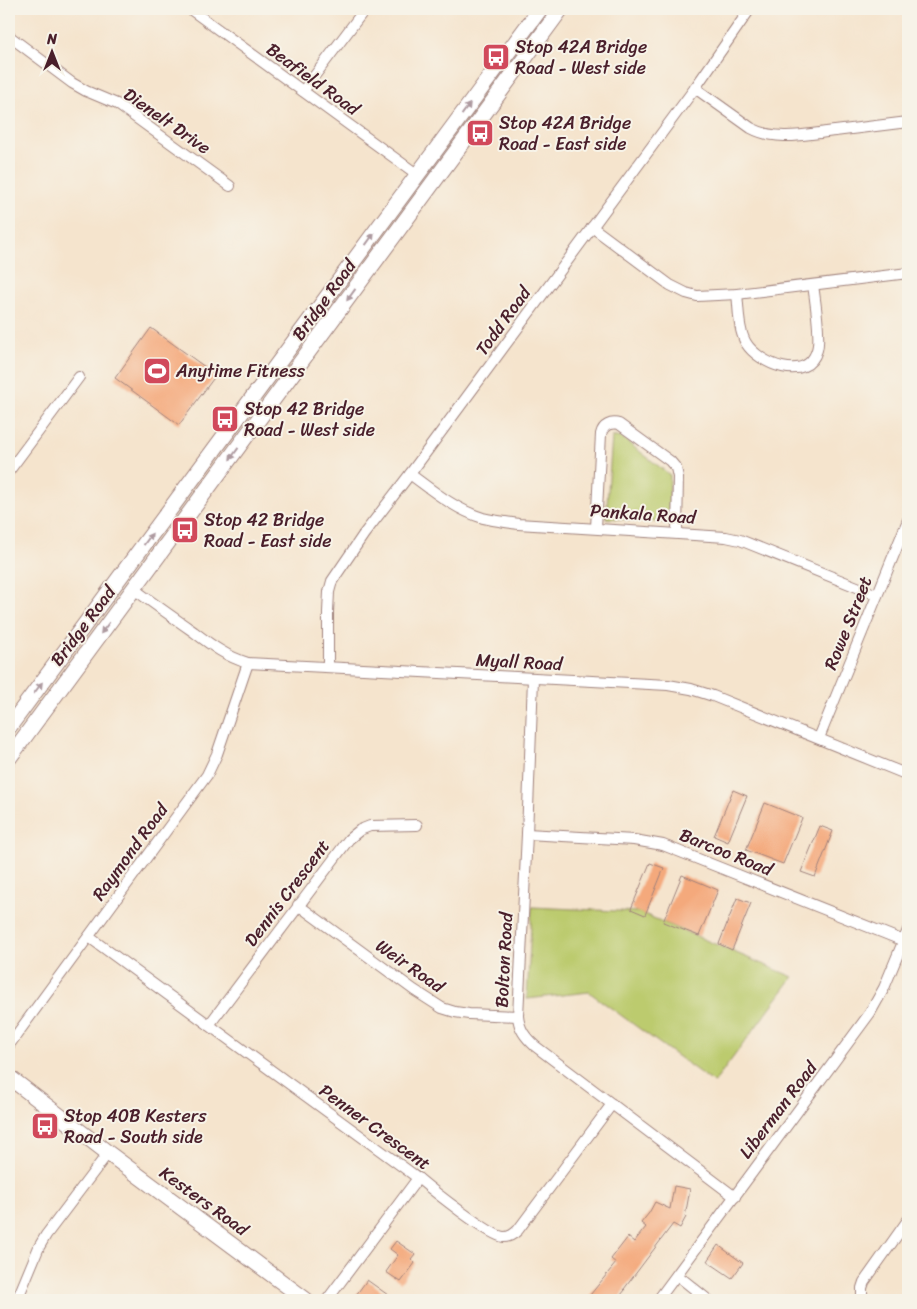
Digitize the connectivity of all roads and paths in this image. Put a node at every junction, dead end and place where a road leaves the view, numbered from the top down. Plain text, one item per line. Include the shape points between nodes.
1 (190, 9) edge
2 (364, 9) edge
3 (540, 9) edge
4 (561, 9) edge
5 (750, 9) edge
6 (9, 36) edge
7 (695, 88) junction
8 (303, 91) junction
9 (908, 122) edge
10 (418, 175) junction
11 (432, 185) junction
12 (230, 186) dead end
13 (592, 227) junction
14 (908, 274) edge
15 (813, 285) junction
16 (737, 294) junction
17 (79, 378) dead end
18 (9, 471) edge
19 (410, 474) junction
20 (908, 520) edge
21 (596, 528) junction
22 (678, 533) junction
23 (119, 578) junction
24 (134, 588) junction
25 (877, 595) junction
26 (248, 663) junction
27 (328, 667) junction
28 (533, 679) junction
29 (9, 727) edge
30 (819, 738) junction
31 (9, 758) edge
32 (908, 775) edge
33 (417, 825) dead end
34 (527, 834) junction
35 (298, 905) junction
36 (908, 930) edge
37 (89, 937) junction
38 (904, 941) junction
39 (518, 1016) junction
40 (209, 1025) junction
41 (9, 1045) edge
42 (9, 1077) edge
43 (612, 1104) junction
44 (108, 1153) junction
45 (418, 1178) junction
46 (735, 1197) junction
47 (908, 1220) edge
48 (677, 1275) junction
49 (17, 1300) edge
50 (306, 1300) edge
51 (327, 1300) edge
52 (658, 1300) edge
53 (708, 1300) edge
54 (862, 1300) edge

1 - 8 street, Beafield Road
2 - 8 street
10 -> 3 main road, Bridge Road
4 - 11 main road, Bridge Road
5 - 7 street, Todd Road
6 - 12 street, Dienelt Drive via 72,83 130,112
7 - 9 street via 751,128 774,136
7 - 13 street, Todd Road
8 - 10 street, Beafield Road
10 - 11 main road
23 -> 10 main road, Bridge Road
11 -> 24 main road, Bridge Road
13 - 16 street via 656,275 686,293 697,296
13 - 19 street, Todd Road
14 - 15 street
15 - 16 street
15 - 16 street via 817,350 808,363 795,369 773,364 747,344 742,334
17 - 18 street
19 - 21 street, Pankala Road via 452,504 481,518 518,524
19 - 27 street, Todd Road via 332,581 328,607
20 - 25 street, Rowe Street
21 - 22 street, Pankala Road
21 - 22 street via 601,434 604,427 615,423 676,468
22 - 25 street, Pankala Road via 740,540
23 - 24 main road
29 -> 23 main road, Bridge Road
24 - 26 street, Myall Road via 220,650
24 -> 31 main road, Bridge Road
25 - 30 street, Rowe Street
26 - 27 street, Myall Road
26 - 37 street, Raymond Road via 222,740 203,781
27 - 28 street, Myall Road
28 - 30 street, Myall Road via 685,687
28 - 34 street, Bolton Road
30 - 32 street, Myall Road
33 - 35 street, Dennis Crescent via 374,825 360,830 343,846
34 - 38 street, Barcoo Road via 634,840 663,845
34 - 39 street, Bolton Road
35 - 39 street, Weir Road via 442,1008 469,1014
35 - 40 street, Dennis Crescent
36 - 38 street, Liberman Road
37 - 40 street, Penner Crescent
37 - 41 street, Raymond Road
38 - 46 street, Liberman Road via 870,1013
39 - 43 street, Bolton Road via 521,1029 530,1041
40 - 45 street, Penner Crescent
42 - 44 main road, Kesters Road
43 - 45 street, Penner Crescent via 518,1230 509,1236 501,1237 494,1233
43 - 46 street, Bolton Road
44 - 49 street via 46,1235
44 - 50 main road, Kesters Road
45 - 51 street
46 - 48 street, Liberman Road
47 - 54 street via 864,1282
48 - 52 street, Liberman Road
48 - 53 street

